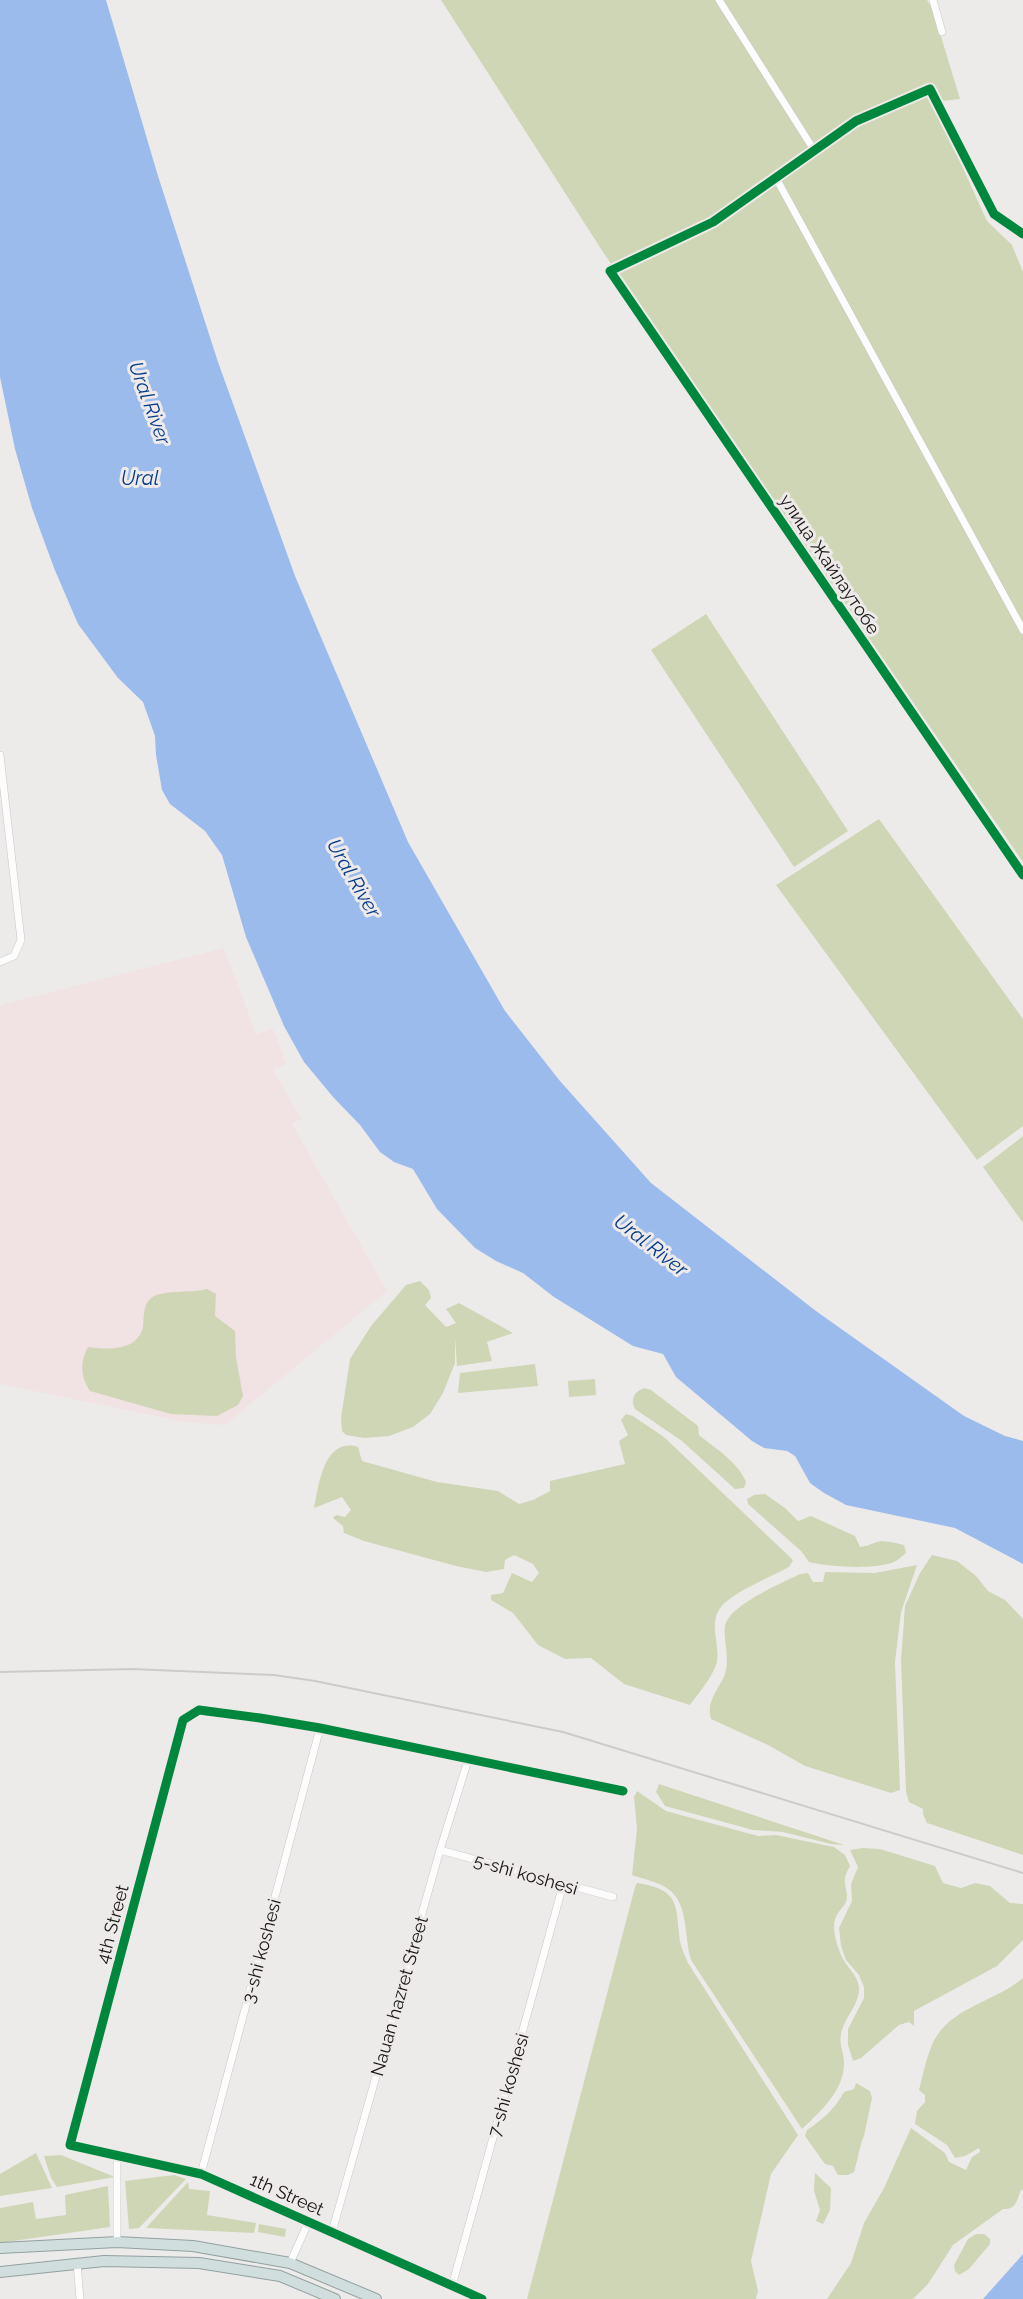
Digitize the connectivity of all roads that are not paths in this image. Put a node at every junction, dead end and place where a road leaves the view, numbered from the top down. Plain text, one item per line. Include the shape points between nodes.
1 (719, 0) edge
2 (933, 0) edge
3 (942, 32) dead end
4 (814, 150) junction
5 (776, 178) junction
6 (1023, 234) edge
7 (1023, 630) edge
8 (0, 755) edge
9 (1023, 875) edge
10 (0, 962) edge
11 (320, 1728) junction
12 (468, 1760) junction
13 (623, 1791) dead end
14 (440, 1850) junction
15 (563, 1885) junction
16 (613, 1897) dead end
17 (70, 2145) joint
18 (117, 2156) junction
19 (201, 2174) junction
20 (309, 2222) junction
21 (332, 2232) junction
22 (117, 2242) junction
23 (0, 2248) edge
24 (77, 2263) junction
25 (290, 2263) junction
26 (0, 2272) edge
27 (452, 2286) junction
28 (80, 2299) edge
29 (335, 2299) edge
30 (376, 2299) edge
31 (482, 2299) edge

1 - 4 street
2 - 3 street
4 - 5 street
4 - 6 street via 856,121 930,90 994,214
5 - 7 street
5 - 9 street, улица Жайлаутобе via 713,222 610,271
8 - 10 street via 21,940 14,956
11 - 12 street
11 - 17 street, 4th Street via 199,1710 183,1720
11 - 19 street, 3-shi koshesi
12 - 13 street
12 - 14 street, Nauan hazret Street
14 - 15 street, 5-shi koshesi
14 - 21 street, Nauan hazret Street
15 - 16 street, 5-shi koshesi
15 - 27 street, 7-shi koshesi
17 - 18 street, 1th Street
18 - 19 street, 1th Street
18 - 22 street
19 - 20 street, 1th Street
20 - 21 street, 1th Street
20 - 25 street
21 - 27 street, 1th Street
22 - 23 highway
22 - 25 highway via 193,2246
24 - 26 highway
24 - 28 street
24 - 29 highway via 199,2263 280,2276
25 - 30 highway
27 - 31 street, 1th Street

